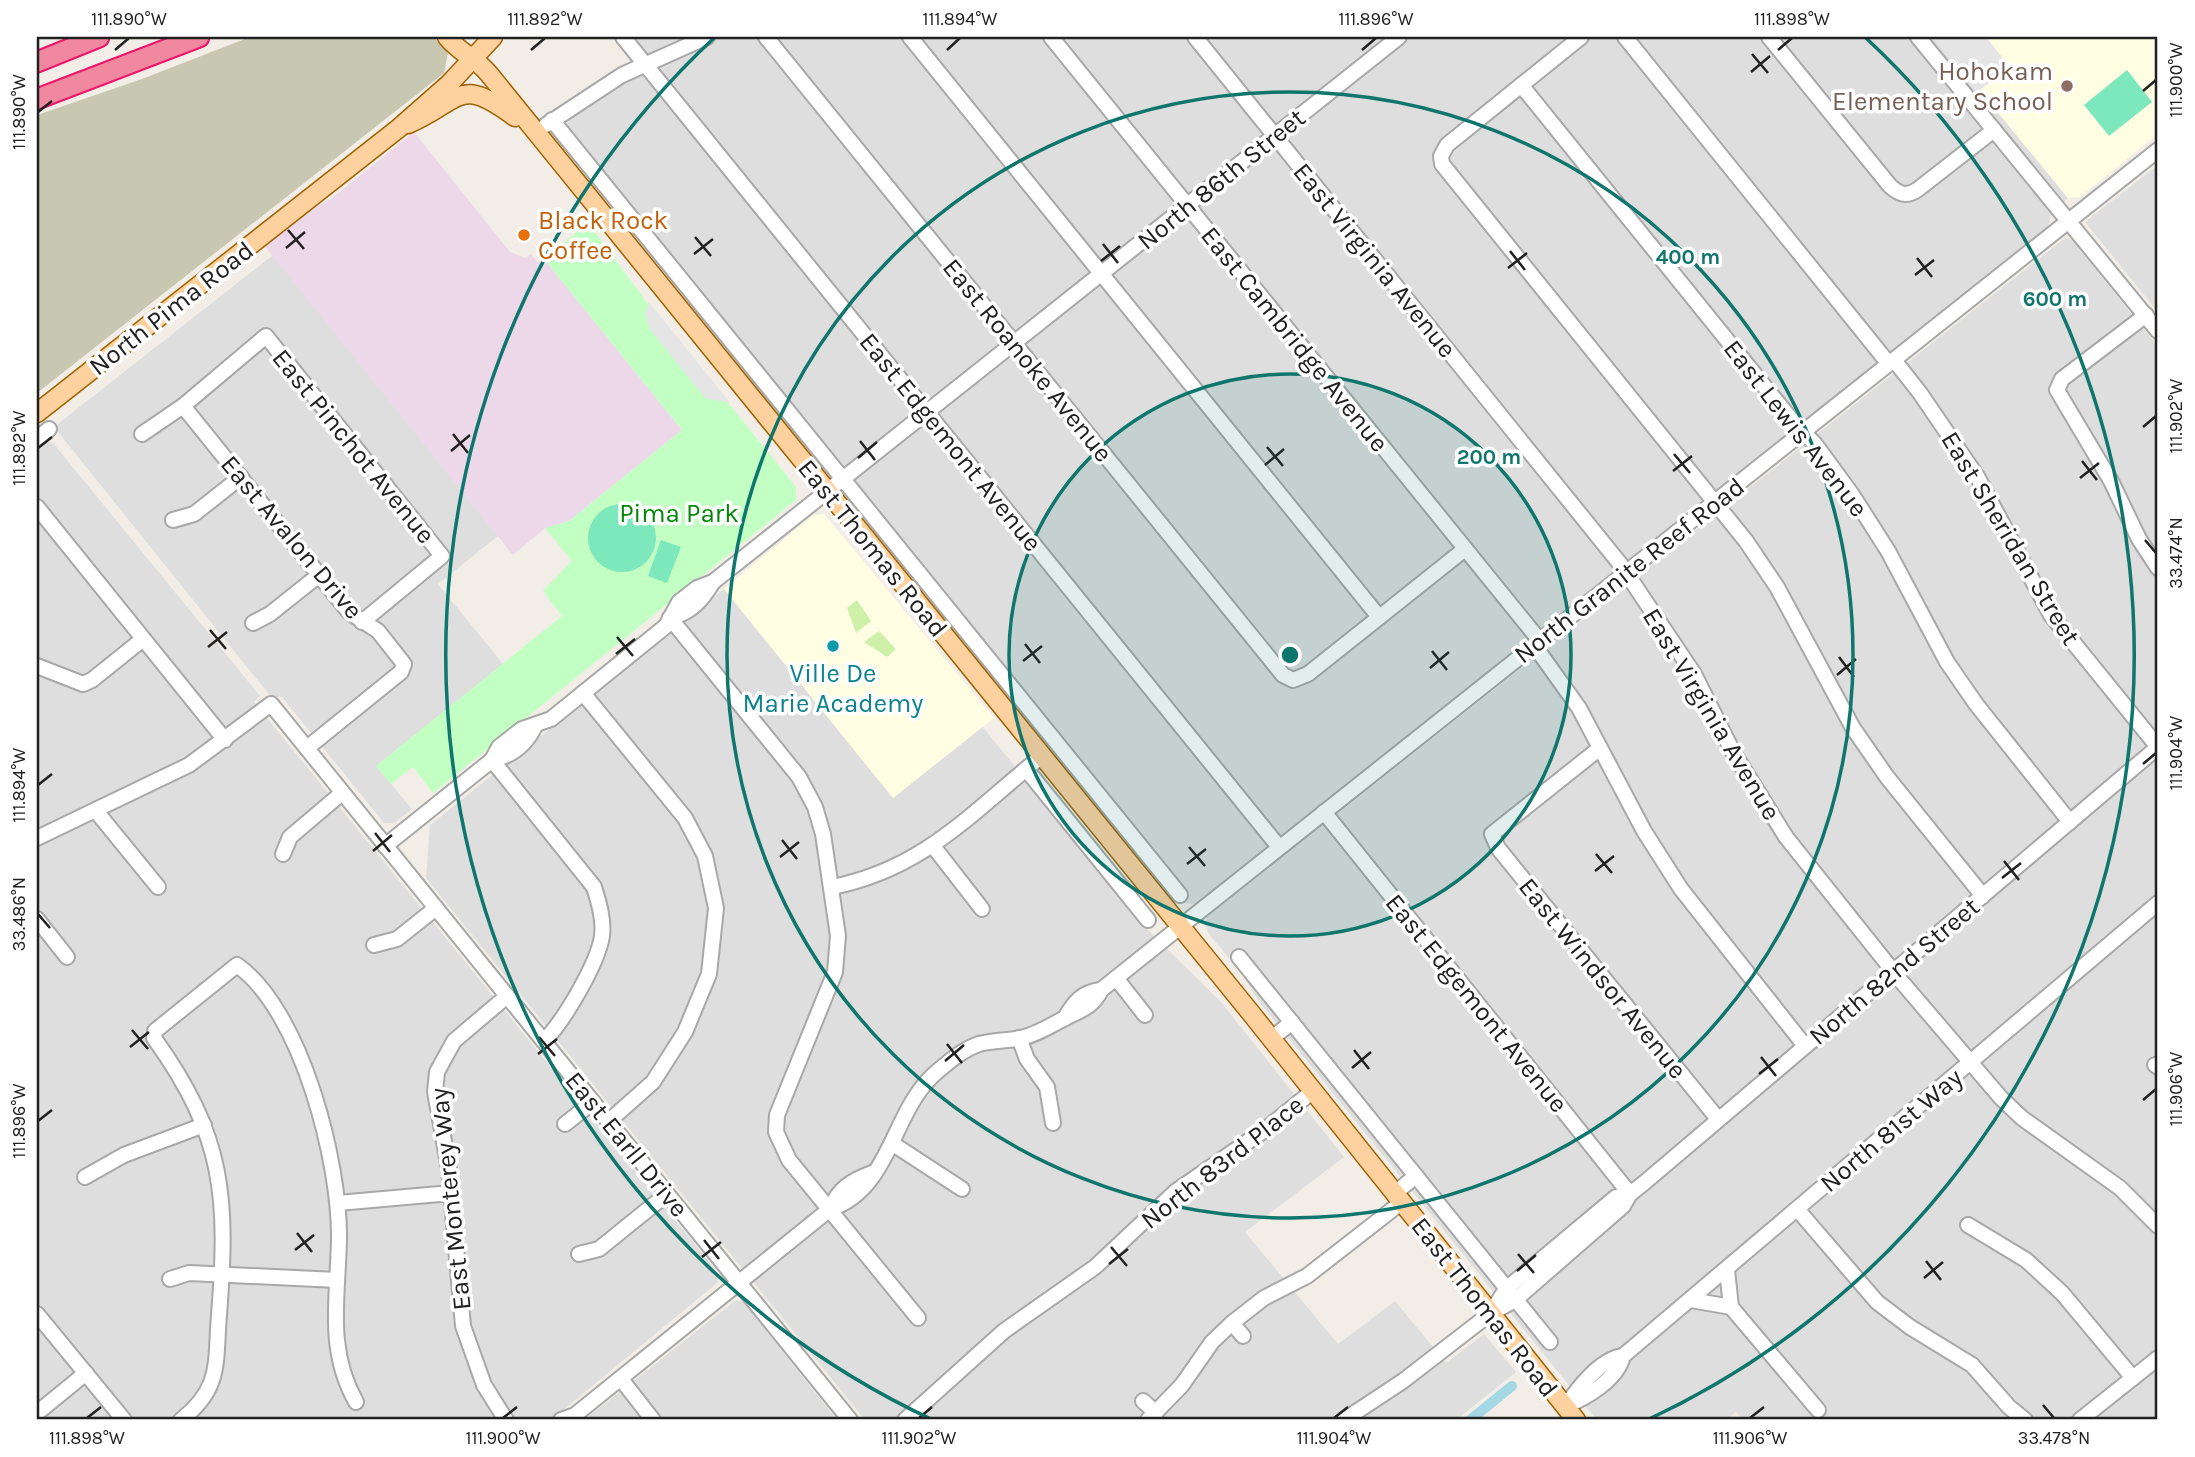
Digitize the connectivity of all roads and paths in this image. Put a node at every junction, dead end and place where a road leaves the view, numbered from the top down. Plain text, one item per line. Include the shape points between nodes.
1 (99, 37) edge
2 (199, 37) edge
3 (447, 37) edge
4 (470, 37) edge
5 (493, 37) edge
6 (623, 37) edge
7 (707, 37) edge
8 (766, 37) edge
9 (909, 37) edge
10 (1051, 37) edge
11 (1195, 37) edge
12 (1399, 37) edge
13 (1581, 37) edge
14 (1625, 37) edge
15 (1769, 37) edge
16 (1918, 37) edge
17 (475, 58) junction
18 (37, 62) edge
19 (645, 63) junction
20 (1521, 85) junction
21 (37, 99) edge
22 (552, 120) junction
23 (399, 128) junction
24 (1994, 130) junction
25 (536, 133) junction
26 (1275, 136) junction
27 (2158, 150) edge
28 (1188, 206) junction
29 (2069, 221) junction
30 (1102, 274) junction
31 (2146, 315) junction
32 (2158, 331) edge
33 (1014, 344) junction
34 (1891, 362) junction
35 (183, 406) junction
36 (37, 413) edge
37 (928, 413) junction
38 (49, 429) dead end
39 (1803, 432) junction
40 (142, 434) dead end
41 (37, 439) edge
42 (241, 477) junction
43 (842, 480) junction
44 (826, 492) junction
45 (1715, 502) junction
46 (37, 507) edge
47 (173, 520) dead end
48 (1465, 549) junction
49 (2158, 568) edge
50 (1626, 572) junction
51 (319, 575) junction
52 (1379, 617) junction
53 (670, 618) junction
54 (362, 622) junction
55 (253, 623) dead end
56 (144, 639) junction
57 (1537, 643) junction
58 (37, 666) edge
59 (583, 693) junction
60 (225, 740) junction
61 (2158, 747) edge
62 (307, 748) junction
63 (1600, 748) junction
64 (1042, 756) junction
65 (492, 760) junction
66 (1026, 769) junction
67 (342, 793) junction
68 (96, 811) junction
69 (1324, 812) junction
70 (2070, 822) junction
71 (37, 838) edge
72 (385, 846) junction
73 (933, 846) junction
74 (1279, 847) junction
75 (283, 854) dead end
76 (158, 887) dead end
77 (832, 887) junction
78 (1180, 895) dead end
79 (1983, 896) junction
80 (2157, 906) edge
81 (436, 908) junction
82 (982, 909) dead end
83 (37, 919) edge
84 (1148, 920) dead end
85 (1180, 926) junction
86 (374, 945) dead end
87 (67, 957) dead end
88 (1239, 957) dead end
89 (1894, 972) junction
90 (1116, 978) junction
91 (507, 996) junction
92 (1145, 1014) dead end
93 (1292, 1022) junction
94 (1019, 1038) junction
95 (1271, 1039) junction
96 (544, 1041) junction
97 (1805, 1046) junction
98 (1970, 1063) junction
99 (1313, 1091) junction
100 (593, 1101) junction
101 (1718, 1119) junction
102 (609, 1121) junction
103 (1053, 1123) dead end
104 (565, 1124) dead end
105 (204, 1125) junction
106 (893, 1144) junction
107 (1416, 1176) junction
108 (85, 1177) dead end
109 (962, 1189) dead end
110 (451, 1193) junction
111 (667, 1194) junction
112 (1630, 1194) junction
113 (1399, 1198) junction
114 (338, 1203) junction
115 (830, 1209) junction
116 (1797, 1209) junction
117 (1968, 1225) dead end
118 (2158, 1226) edge
119 (579, 1254) dead end
120 (1727, 1270) junction
121 (222, 1274) junction
122 (170, 1279) dead end
123 (337, 1280) junction
124 (739, 1283) junction
125 (1511, 1294) junction
126 (1691, 1300) junction
127 (1731, 1307) junction
128 (1491, 1313) junction
129 (37, 1314) edge
130 (918, 1318) dead end
131 (1232, 1323) junction
132 (1243, 1336) dead end
133 (1550, 1342) dead end
134 (2158, 1357) edge
135 (86, 1373) junction
136 (2133, 1378) junction
137 (621, 1379) junction
138 (1143, 1401) dead end
139 (356, 1402) dead end
140 (1818, 1410) dead end
141 (37, 1413) edge
142 (1570, 1414) edge
143 (1152, 1417) edge
144 (570, 1419) edge
145 (124, 1420) edge
146 (181, 1420) edge
147 (506, 1420) edge
148 (653, 1420) edge
149 (850, 1420) edge
150 (905, 1420) edge
151 (1344, 1420) edge
152 (2025, 1420) edge
153 (2080, 1420) edge

1 - 18 highway
2 - 21 highway
3 - 17 main road, East Thomas Road via 461,54
4 - 17 main road, East Thomas Road via 475,42
5 - 17 main road, North Pima Road
6 - 19 street, East Edgemont Avenue
7 - 19 street
8 - 33 street, East Roanoke Avenue
9 - 30 street
10 - 28 street, East Cambridge Avenue
11 - 26 street, East Virginia Avenue
12 - 26 street, North 86th Street
13 - 20 street
14 - 34 street, East Sheridan Street
15 - 24 street via 1890,186 1903,195 1917,190
16 - 24 street
17 - 23 main road, North Pima Road
17 - 25 main road, East Thomas Road
19 - 22 street
19 - 37 street, East Edgemont Avenue
20 - 39 street, East Lewis Avenue
20 - 45 street via 1447,145 1441,156 1445,168
22 - 25 street
22 - 43 street, East Thomas Road
23 - 25 main road via 431,114 459,94 471,93 496,103
23 - 36 main road, North Pima Road
24 - 29 street
25 - 44 main road, East Thomas Road
26 - 28 street, North 86th Street
26 - 50 street, East Virginia Avenue
27 - 29 street, North Granite Reef Road
28 - 30 street, North 86th Street
28 - 48 street, East Cambridge Avenue
29 - 31 street
29 - 34 street, North Granite Reef Road
30 - 33 street, North 86th Street
30 - 52 street
31 - 32 street
31 - 49 street via 2062,379 2057,390
33 - 37 street, North 86th Street
33 - 52 street, East Roanoke Avenue via 1280,672 1293,680 1308,674
34 - 39 street, North Granite Reef Road
34 - 61 street, East Sheridan Street via 1920,393 1978,478 2051,615
35 - 40 street
35 - 42 street, East Avalon Drive
35 - 54 street, East Pinchot Avenue via 266,336 442,556
37 - 43 street, North 86th Street
37 - 74 street, East Edgemont Avenue
38 - 41 street
39 - 45 street, North Granite Reef Road
39 - 70 street, East Lewis Avenue via 1888,551 1947,662
42 - 47 street via 194,514
42 - 51 street, East Avalon Drive
43 - 44 street, North 86th Street
43 - 78 street, East Thomas Road
44 - 53 street, North 86th Street via 713,582 679,602
44 - 64 main road, East Thomas Road
45 - 50 street, North Granite Reef Road
45 - 79 street via 1777,587 1853,729
46 - 56 street
48 - 52 street
48 - 57 street, East Cambridge Avenue
50 - 57 street, North Granite Reef Road
50 - 89 street, East Virginia Avenue via 1694,674 1772,816
51 - 54 street, East Avalon Drive
51 - 55 street
53 - 59 street, North 86th Street
53 - 77 street via 799,777 815,807
54 - 62 street, East Avalon Drive via 379,631 404,664 401,672
56 - 58 street via 83,684
56 - 60 street
57 - 63 street, East Cambridge Avenue
57 - 69 street, North Granite Reef Road
59 - 65 street, North 86th Street via 535,726 529,739 508,757
59 - 102 street via 685,818 705,856 716,908 709,974 685,1032 653,1082
60 - 62 street, East Earll Drive via 271,704
60 - 68 street via 189,765
61 - 70 street, North 82nd Street
62 - 67 street, East Earll Drive
63 - 97 street, East Cambridge Avenue via 1681,889
63 - 101 street, East Windsor Avenue via 1492,834 1498,848
64 - 66 street
64 - 85 main road, East Thomas Road
65 - 72 street, North 86th Street
65 - 96 street via 594,887 601,910 602,937 573,1004
66 - 73 street
66 - 84 street
67 - 72 street, East Earll Drive
67 - 75 street via 290,837
68 - 71 street
68 - 76 street
69 - 74 street, North Granite Reef Road
69 - 112 street, East Edgemont Avenue
70 - 79 street, North 82nd Street
72 - 81 street, East Earll Drive
73 - 77 street via 883,875
73 - 82 street
74 - 85 street, North Granite Reef Road
77 - 115 street via 838,936 835,972 780,1103 776,1132 789,1160
79 - 89 street, North 82nd Street
80 - 98 street, North 81st Way
81 - 86 street via 397,939
81 - 91 street, East Earll Drive
83 - 87 street
85 - 90 street, North Granite Reef Road
85 - 95 main road, East Thomas Road
88 - 93 street, East Thomas Road
89 - 97 street, North 82nd Street
89 - 98 street, East Virginia Avenue
90 - 92 street
90 - 94 street, North Granite Reef Road via 1081,1013
91 - 96 street, East Earll Drive
91 - 110 street, East Monterey Way via 454,1041 438,1072 435,1092
93 - 95 street
93 - 107 street, East Thomas Road
94 - 103 street via 1047,1087
94 - 106 street, North Granite Reef Road via 976,1045 936,1072 911,1100
95 - 99 main road, East Thomas Road
96 - 100 street, East Earll Drive
97 - 101 street, North 82nd Street
98 - 116 street, North 81st Way
98 - 118 street, East Virginia Avenue via 2022,1118 2094,1167
99 - 113 main road, East Thomas Road
99 - 150 street, North 83rd Place via 1175,1192 1095,1267 1004,1331
100 - 102 street, East Earll Drive
100 - 104 street
101 - 112 street, North 82nd Street
102 - 111 street, East Earll Drive
105 - 108 street via 124,1154
105 - 114 street via 190,1091 154,1038 155,1031 237,965 273,1005 299,1057 321,1118
105 - 121 street via 221,1194 225,1230
106 - 109 street
106 - 115 street, North Granite Reef Road via 859,1194
107 - 113 street, East Thomas Road
107 - 125 street, East Thomas Road
110 - 114 street
110 - 147 street, East Monterey Way via 463,1326 484,1385
111 - 119 street via 599,1248
111 - 124 street, East Earll Drive
112 - 125 street, North 82nd Street via 1623,1206
113 - 128 main road, East Thomas Road
113 - 131 street via 1307,1276 1264,1298
114 - 123 street
115 - 124 street, North Granite Reef Road
115 - 130 street
116 - 120 street, North 81st Way
116 - 152 street via 1877,1302 1972,1364
117 - 136 street via 2026,1260 2062,1293
120 - 126 street, North 81st Way
120 - 127 street
121 - 122 street via 189,1273
121 - 123 street
121 - 146 street via 215,1373 207,1397
123 - 139 street via 337,1351 343,1378
124 - 137 street, North Granite Reef Road
124 - 149 street, East Earll Drive
125 - 128 street, North 82nd Street
125 - 133 street, East Thomas Road
126 - 127 street
126 - 142 street, North 81st Way via 1623,1356 1620,1369
127 - 140 street
128 - 142 main road, East Thomas Road
128 - 151 street, North 82nd Street
129 - 135 street
131 - 132 street
131 - 143 street
134 - 136 street
135 - 141 street
135 - 145 street
136 - 153 street
137 - 144 street, North Granite Reef Road
137 - 148 street
138 - 143 street

